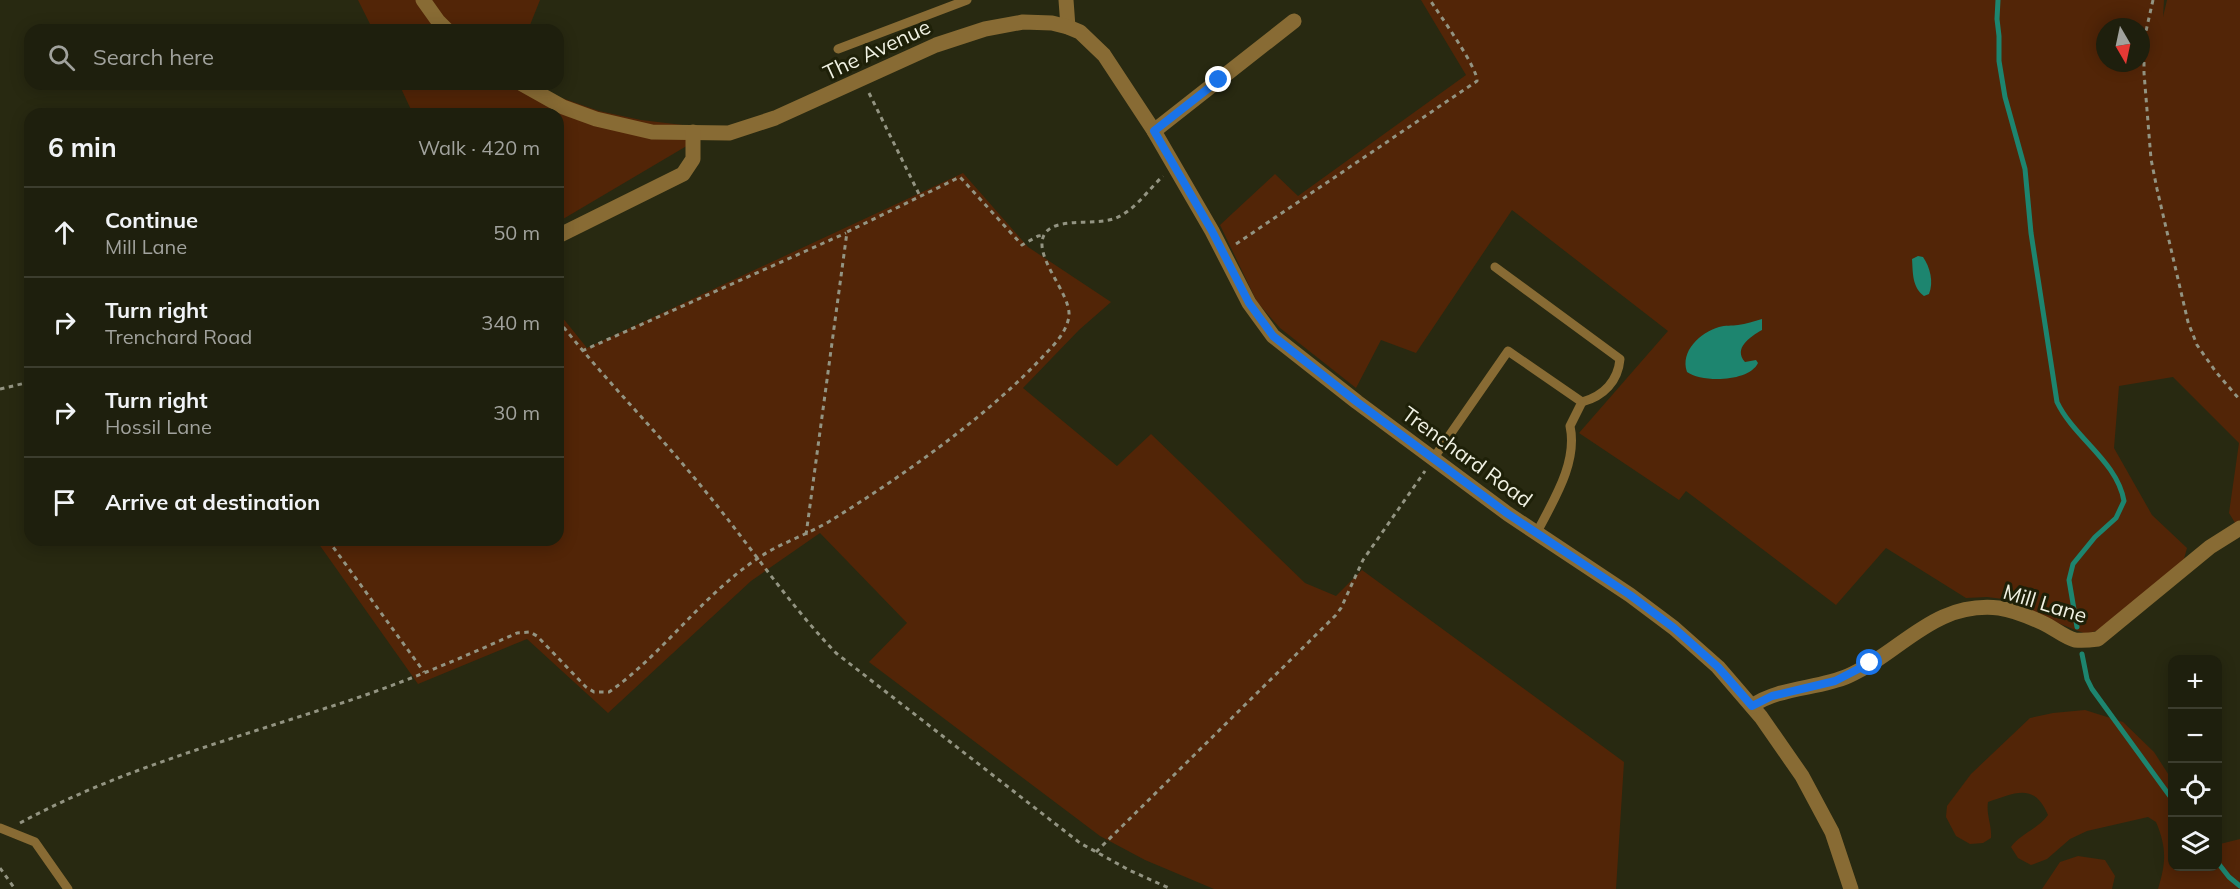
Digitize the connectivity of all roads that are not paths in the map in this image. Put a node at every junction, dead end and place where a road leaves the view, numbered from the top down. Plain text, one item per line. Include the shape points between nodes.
1 (423, 0) edge
2 (967, 0) edge
3 (1066, 0) edge
4 (1294, 21) dead end
5 (441, 24) edge
6 (1074, 29) junction
7 (838, 50) dead end
8 (533, 90) edge
9 (1154, 131) junction
10 (693, 132) junction
11 (564, 233) edge
12 (1496, 267) dead end
13 (1582, 402) junction
14 (1433, 459) junction
15 (2240, 528) edge
16 (1536, 534) junction
17 (1752, 706) junction
18 (0, 828) edge
19 (68, 889) edge
20 (1851, 889) edge

1 - 5 street
2 - 7 lane
3 - 6 street
4 - 9 street
6 - 9 street, Trenchard Road via 1104,55
6 - 10 street, The Avenue via 1023,22 985,28 936,45 775,118 729,133
8 - 10 street, The Avenue via 596,119 651,132
9 - 14 street, Trenchard Road via 1249,303 1273,336
10 - 11 street via 693,159 683,174
12 - 13 lane via 1620,359 1618,373 1604,392
13 - 14 lane via 1508,351
13 - 16 lane via 1570,426 1571,452 1560,488
14 - 16 street, Trenchard Road
15 - 17 street, Mill Lane via 2210,547 2098,639 2076,640 2042,622 2000,609 1963,609 1932,621 1848,676 1772,696
16 - 17 street, Trenchard Road via 1674,628 1718,667
17 - 20 street, Trenchard Road via 1788,755 1826,818
18 - 19 lane via 35,842

